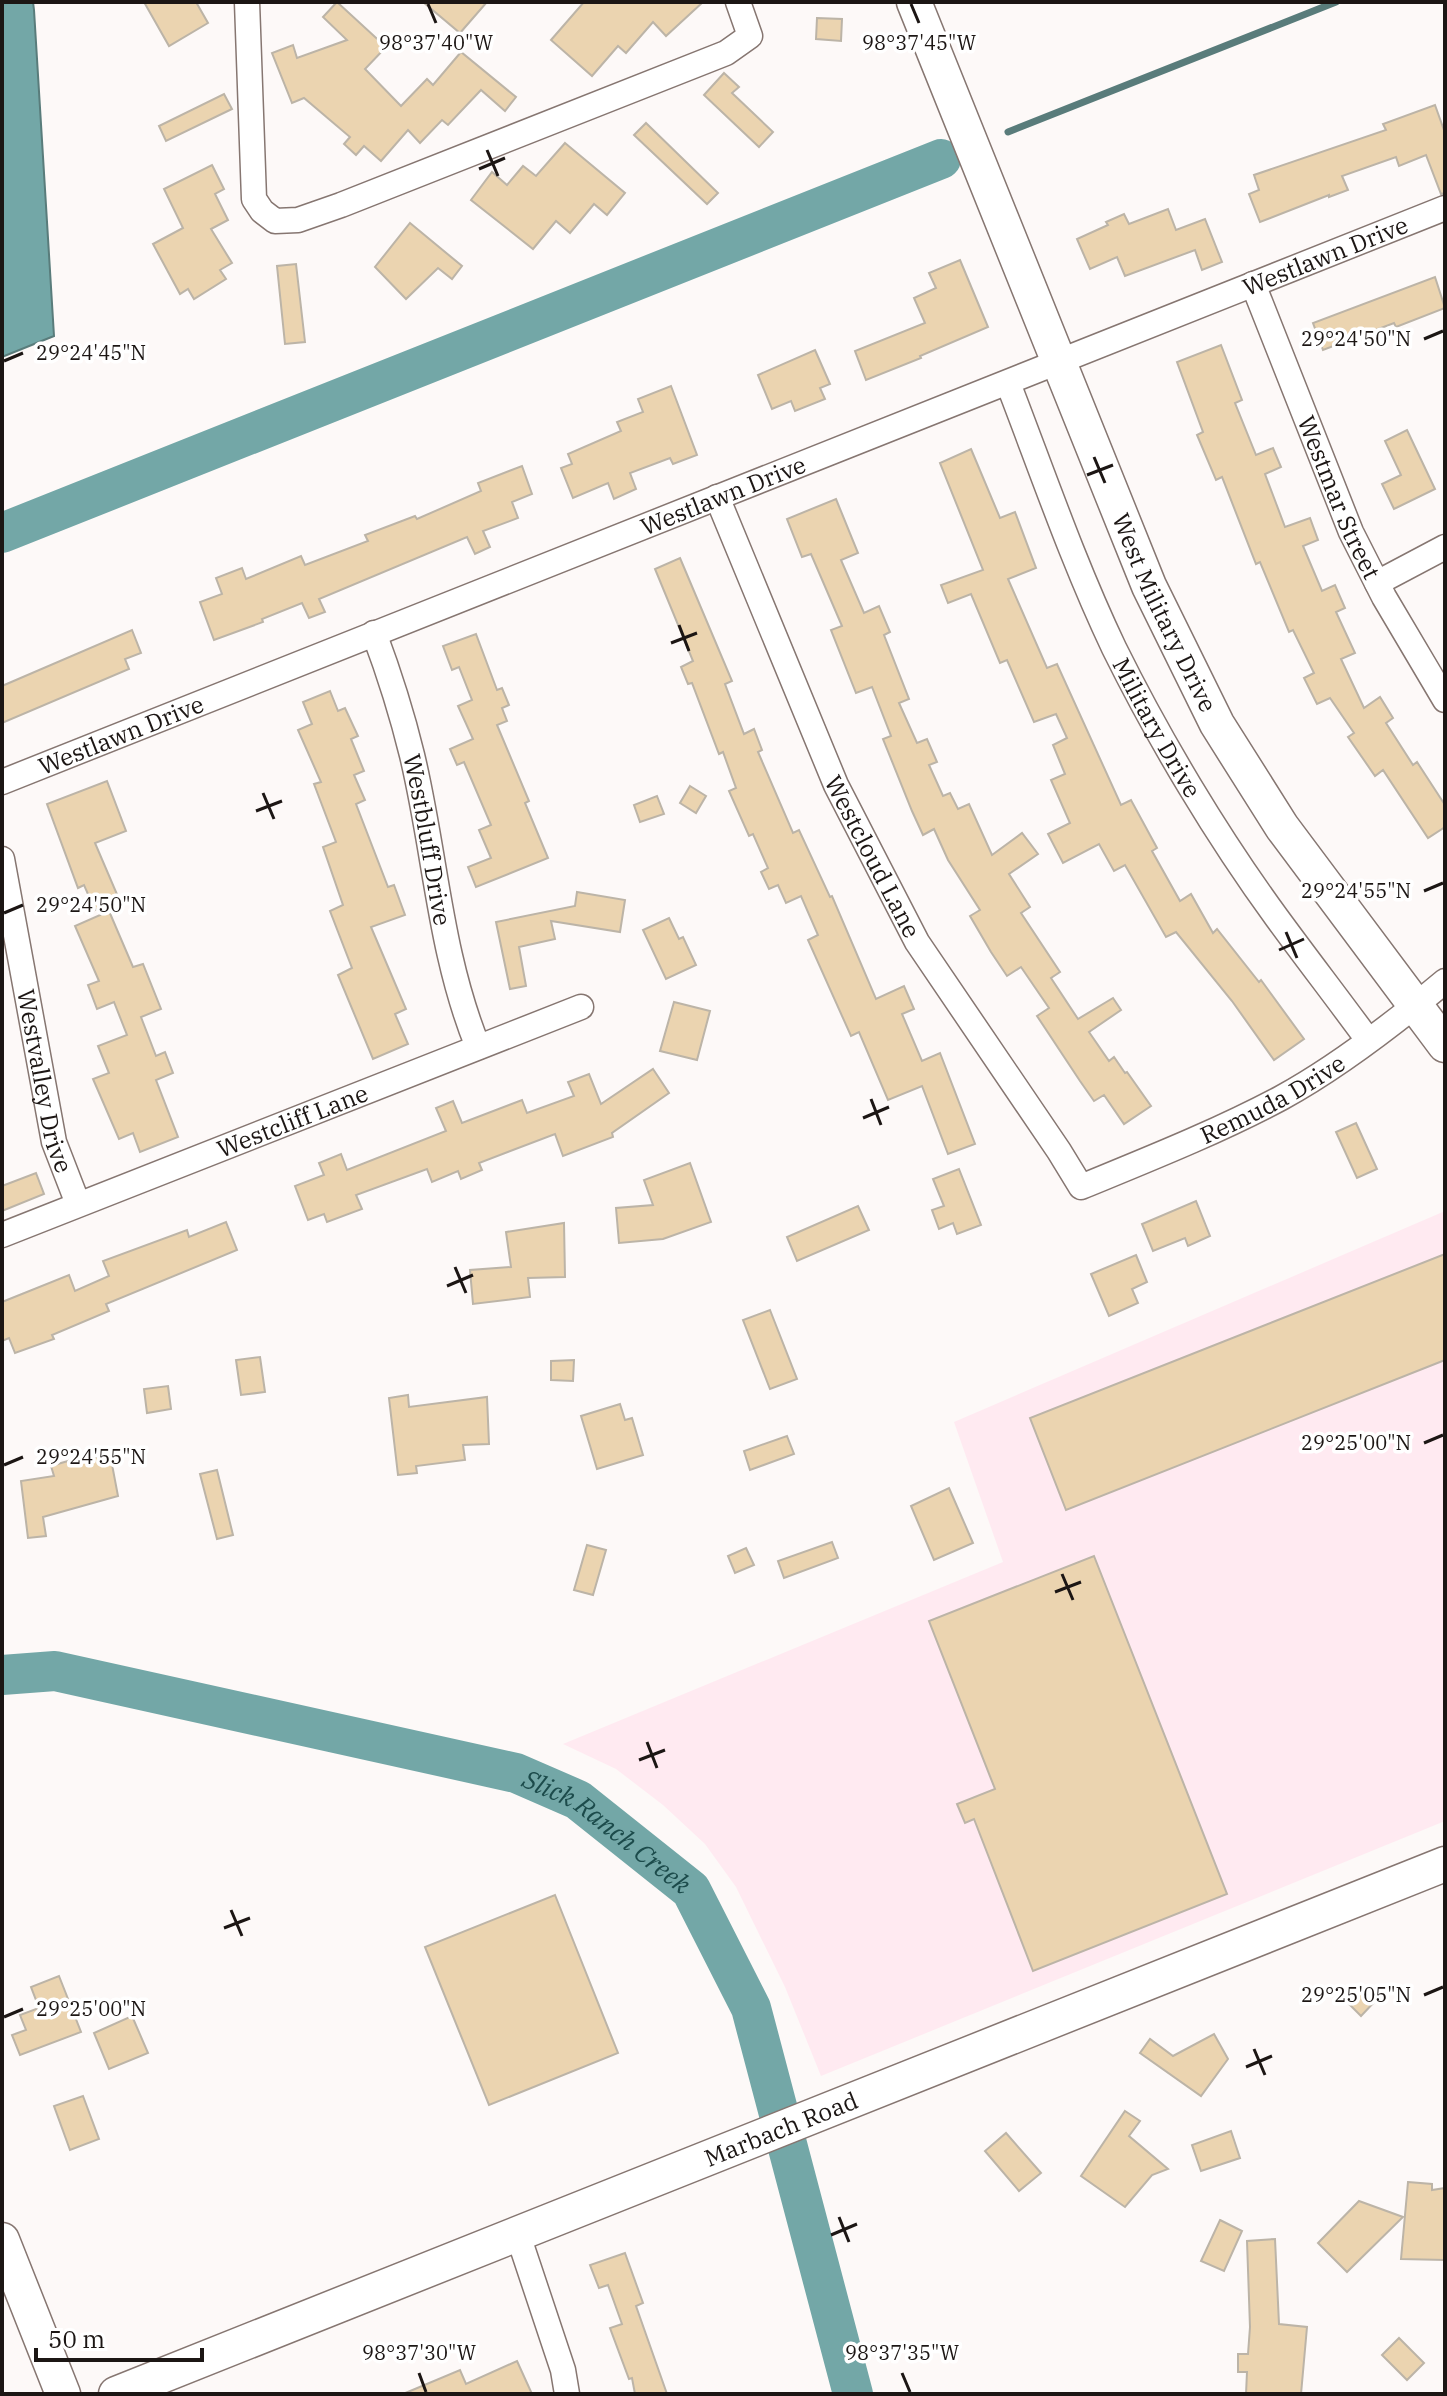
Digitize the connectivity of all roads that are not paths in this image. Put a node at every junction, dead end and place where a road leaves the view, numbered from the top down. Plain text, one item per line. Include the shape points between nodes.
1 (247, 2) edge
2 (738, 2) edge
3 (914, 2) edge
4 (1445, 208) edge
5 (1253, 284) junction
6 (1059, 363) junction
7 (1008, 383) junction
8 (717, 497) junction
9 (1445, 547) edge
10 (1377, 583) junction
11 (374, 633) junction
12 (1445, 700) edge
13 (2, 782) edge
14 (2, 859) edge
15 (1445, 981) edge
16 (1416, 1005) junction
17 (581, 1007) dead end
18 (1368, 1040) junction
19 (1445, 1045) edge
20 (478, 1047) junction
21 (1081, 1187) joint
22 (78, 1204) junction
23 (2, 1235) edge
24 (1445, 1864) edge
25 (517, 2232) junction
26 (2, 2240) edge
27 (63, 2394) edge
28 (116, 2394) edge
29 (567, 2394) edge

1 - 2 street via 254,199 275,221 298,220 341,205 726,53 750,36
3 - 6 street, West Military Drive
4 - 5 street, Westlawn Drive
5 - 6 street, Westlawn Drive
5 - 10 street, Westmar Street via 1351,532
6 - 7 street, Westlawn Drive
6 - 16 street, West Military Drive via 1149,586 1217,724 1282,827
7 - 8 street, Westlawn Drive
7 - 18 street, Military Drive via 1080,570 1162,736 1276,917
8 - 11 street, Westlawn Drive
8 - 21 street, Westcloud Lane via 836,785 917,942
9 - 10 street
10 - 12 street, Westmar Street
11 - 13 street, Westlawn Drive
11 - 20 street, Westbluff Drive via 413,758 446,947
14 - 22 street, Westvalley Drive via 54,1142
15 - 16 street, Remuda Drive
16 - 18 street, Remuda Drive
16 - 19 street, West Military Drive
17 - 20 street, Westcliff Lane
18 - 21 street, Remuda Drive via 1273,1102
20 - 22 street, Westcliff Lane
22 - 23 street, Westcliff Lane
24 - 25 street, Marbach Road
25 - 28 street, Marbach Road
25 - 29 street
26 - 27 street

